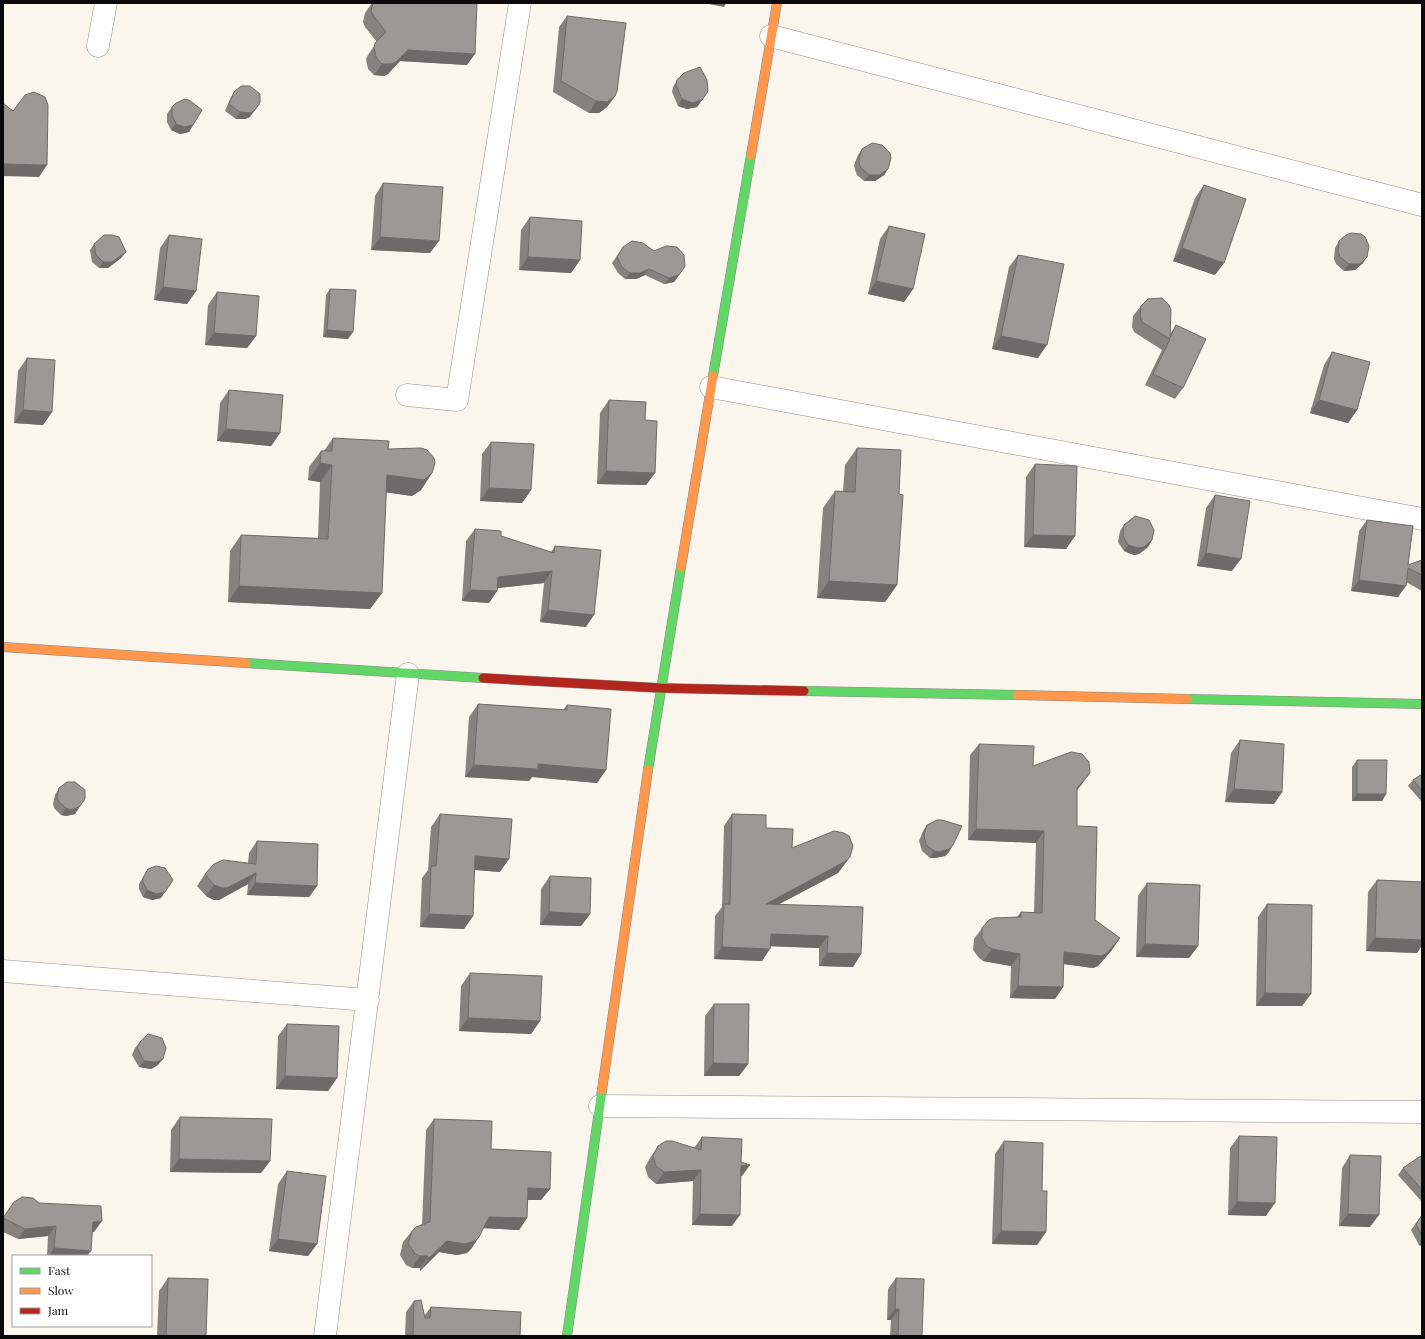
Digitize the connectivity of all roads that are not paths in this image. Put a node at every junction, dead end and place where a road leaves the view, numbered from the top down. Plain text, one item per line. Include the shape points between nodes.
1 (106, 3) edge
2 (520, 3) edge
3 (777, 3) edge
4 (771, 36) junction
5 (98, 46) dead end
6 (1422, 205) edge
7 (711, 387) junction
8 (407, 395) dead end
9 (1422, 519) edge
10 (3, 647) edge
11 (408, 674) junction
12 (660, 688) junction
13 (1422, 704) edge
14 (3, 971) edge
15 (368, 1000) junction
16 (600, 1106) junction
17 (1422, 1112) edge
18 (324, 1336) edge
19 (567, 1336) edge

1 - 5 street
2 - 8 street via 457,400
3 - 4 street
4 - 6 street
4 - 7 street
7 - 9 street
7 - 12 street
10 - 11 street
11 - 12 street
11 - 15 street
12 - 13 street
12 - 16 street
14 - 15 street
15 - 18 street
16 - 17 street
16 - 19 street

